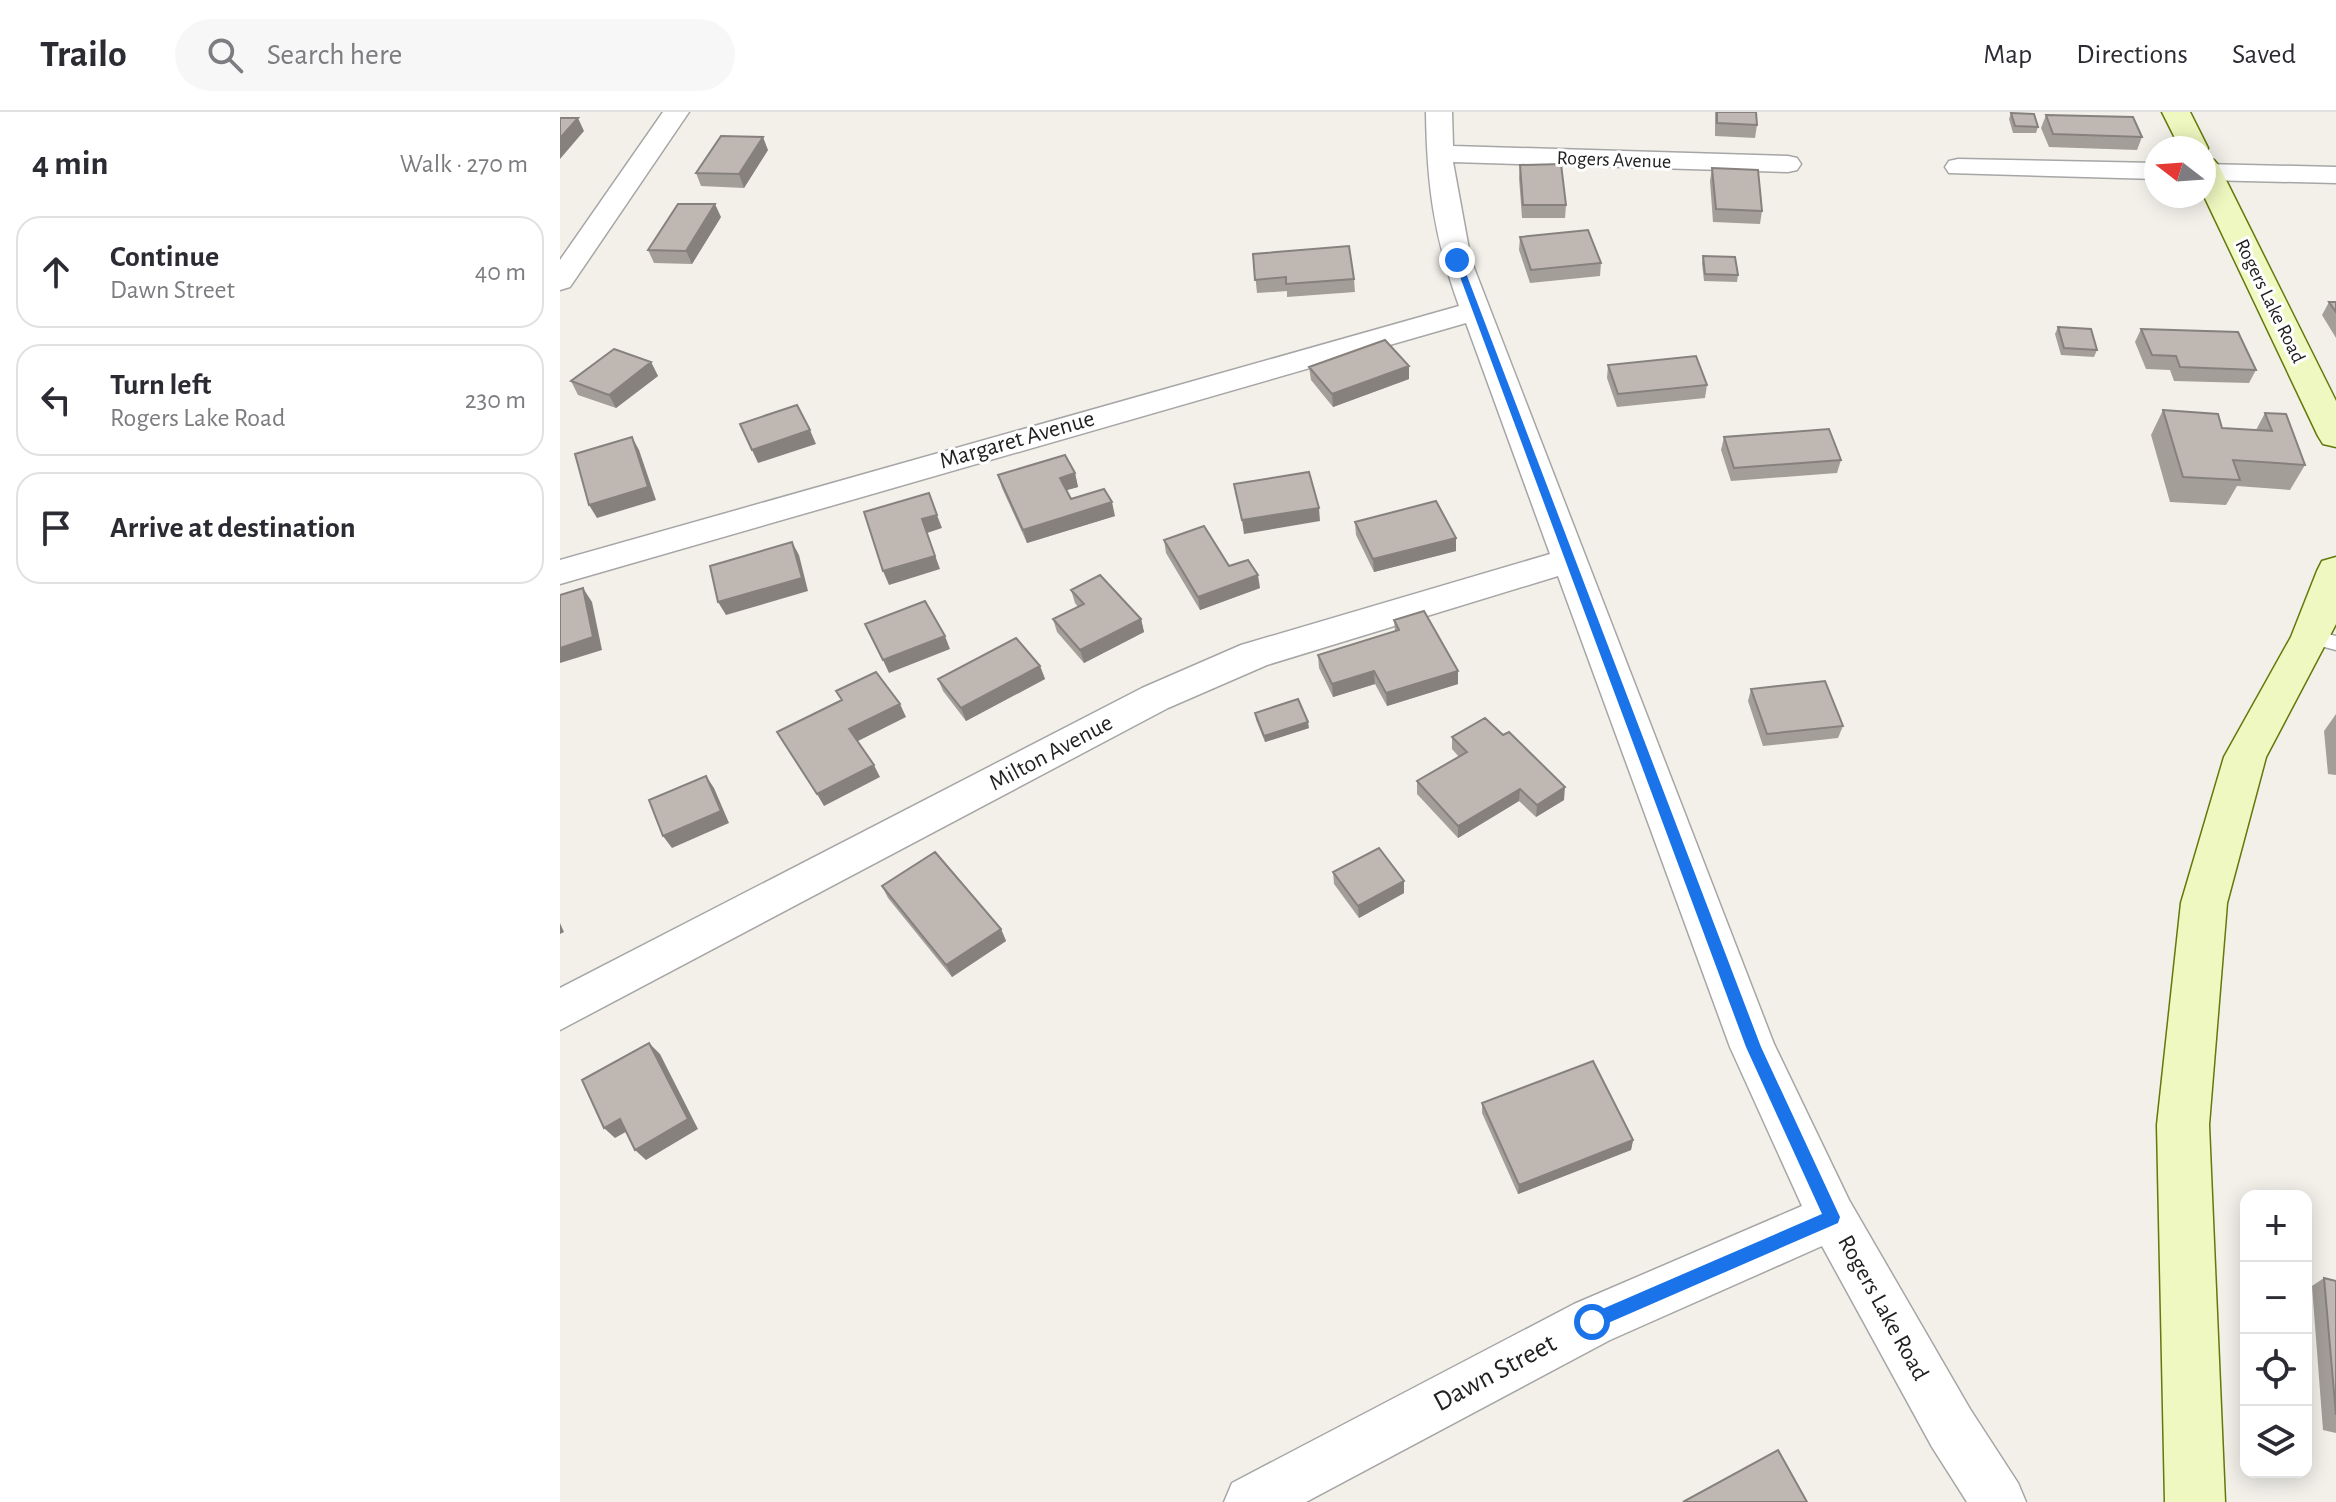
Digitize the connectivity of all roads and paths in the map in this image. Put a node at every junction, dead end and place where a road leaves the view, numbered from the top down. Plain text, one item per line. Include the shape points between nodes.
1 (676, 112) edge
2 (1439, 112) edge
3 (2176, 112) edge
4 (2188, 136) edge
5 (1439, 154) junction
6 (1788, 164) dead end
7 (2216, 166) edge
8 (1958, 167) dead end
9 (2144, 171) edge
10 (2336, 175) edge
11 (2216, 193) edge
12 (560, 281) edge
13 (1474, 311) junction
14 (2336, 436) edge
15 (1568, 561) junction
16 (2336, 571) edge
17 (560, 572) edge
18 (2324, 640) edge
19 (560, 1010) edge
20 (1832, 1217) junction
21 (1251, 1502) edge
22 (1999, 1502) edge
23 (2195, 1502) edge

1 - 12 street
2 - 5 street, Rogers Lake Road
3 - 4 main road, Rogers Lake Road
5 - 6 street, Rogers Avenue
5 - 13 street, Rogers Lake Road via 1457,260
7 - 10 street
8 - 9 street
11 - 14 main road, Rogers Lake Road
13 - 15 street, Rogers Lake Road
13 - 17 street, Margaret Avenue
15 - 19 street, Milton Avenue via 1254,655 1155,698
15 - 20 street, Rogers Lake Road via 1753,1047
16 - 18 main road
18 - 23 main road via 2245,757 2204,903 2183,1125
20 - 21 street, Dawn Street via 1592,1322
20 - 22 street, Rogers Lake Road via 1951,1428

